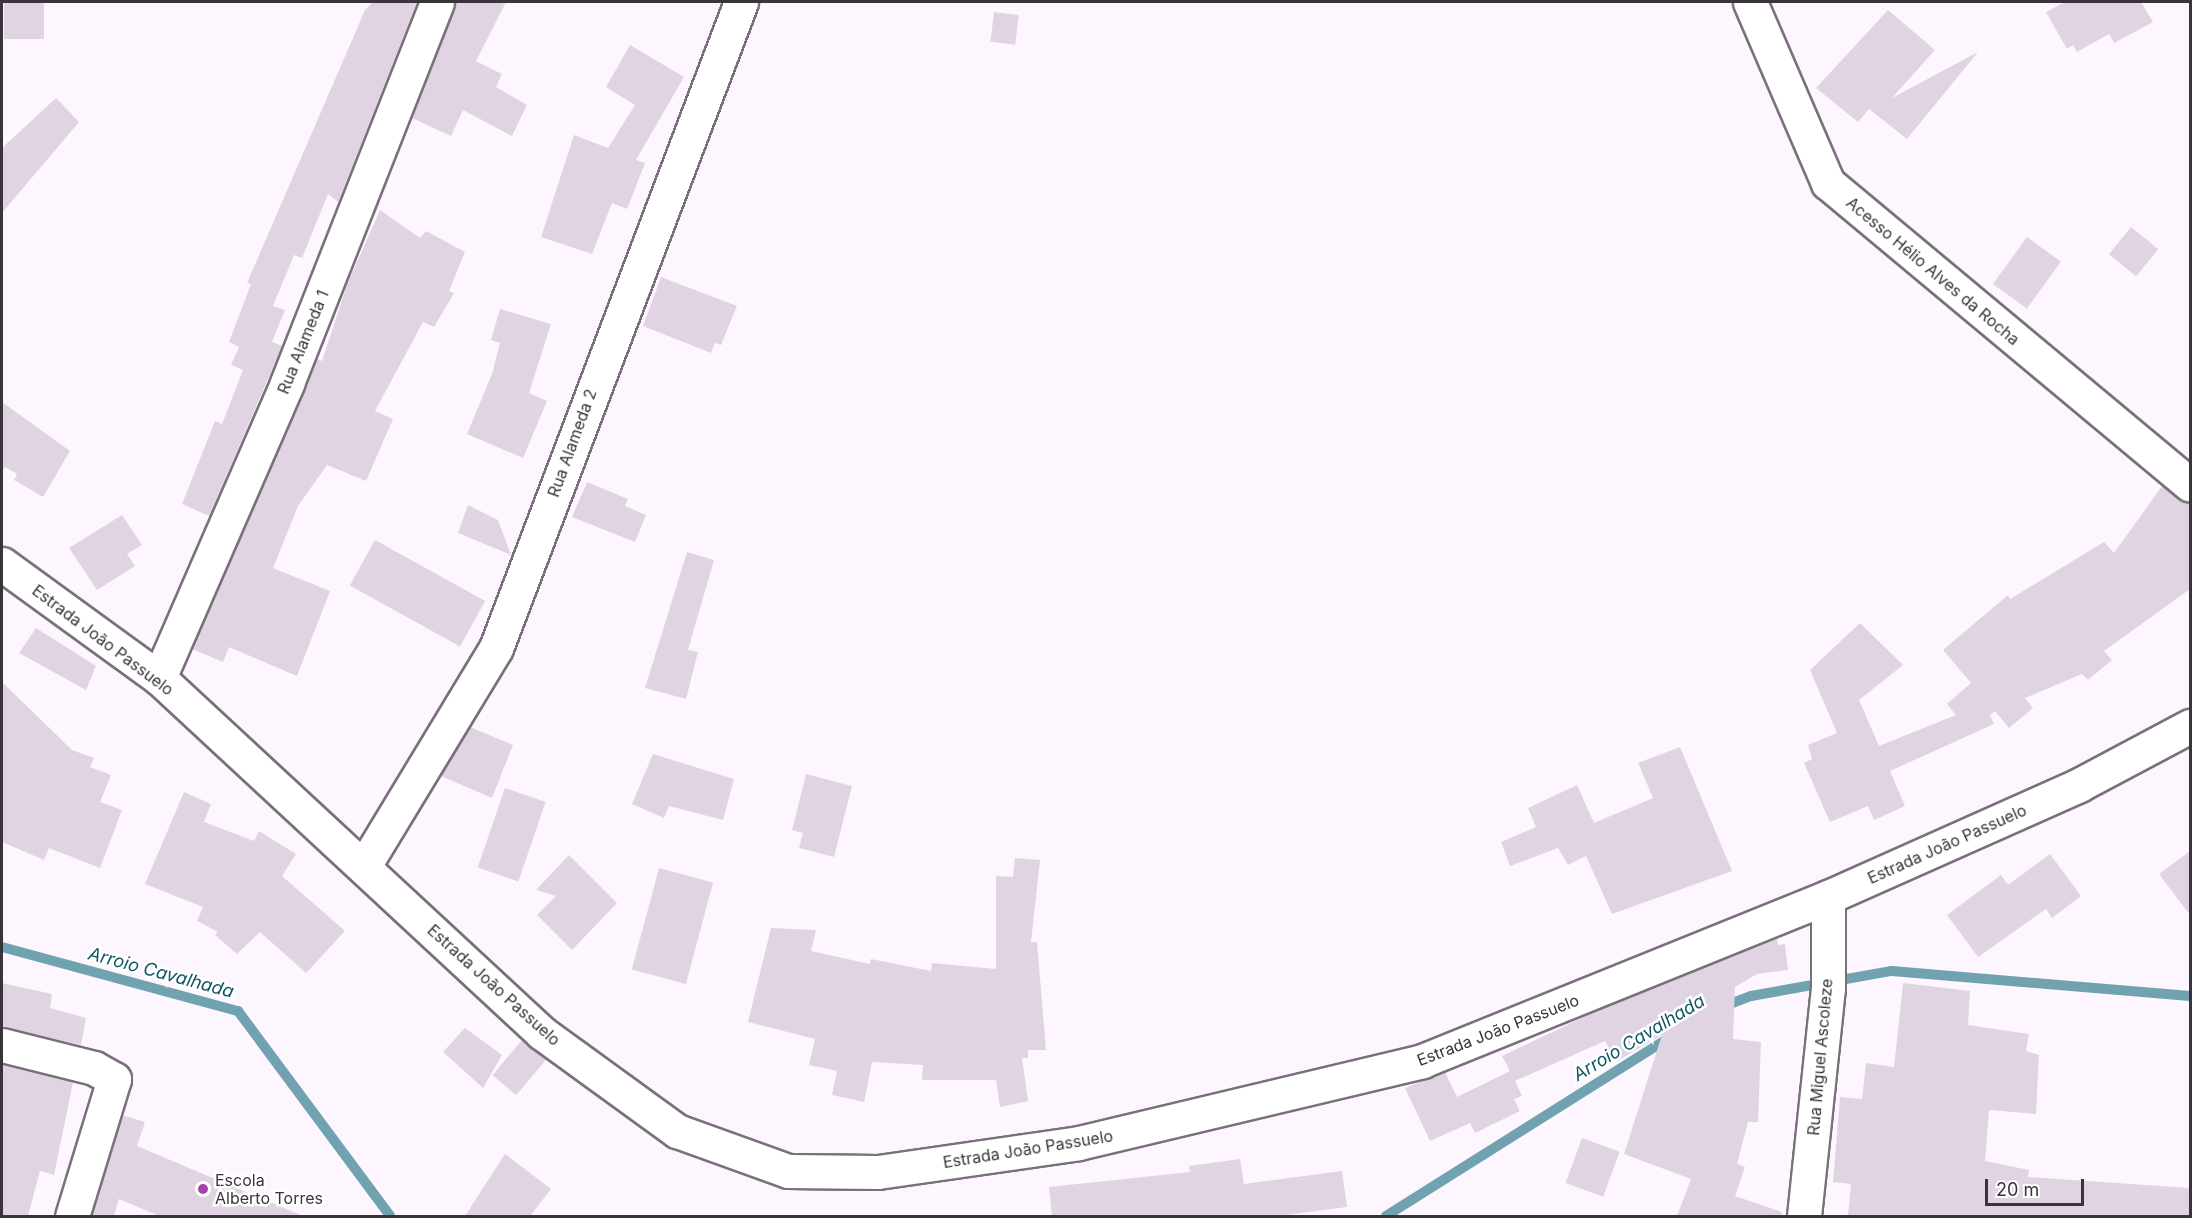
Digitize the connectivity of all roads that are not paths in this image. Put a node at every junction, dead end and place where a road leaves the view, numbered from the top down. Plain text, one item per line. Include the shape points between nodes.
1 (436, 2) edge
2 (741, 2) edge
3 (1750, 2) edge
4 (2190, 485) edge
5 (2, 564) edge
6 (159, 678) junction
7 (2190, 726) edge
8 (364, 866) junction
9 (1828, 897) junction
10 (2, 1045) edge
11 (72, 1216) edge
12 (1804, 1216) edge

1 - 6 street, Rua Alameda 1 via 287,383
2 - 8 street, Rua Alameda 2 via 496,648
3 - 4 street, Acesso Hélio Alves da Rocha via 1828,183
5 - 6 street, Estrada João Passuelo
6 - 8 street, Estrada João Passuelo
7 - 9 street, Estrada João Passuelo via 2079,785
8 - 9 street, Estrada João Passuelo via 542,1033 676,1131 788,1171 878,1172 1079,1143 1422,1061
9 - 12 street, Rua Miguel Ascoleze via 1828,988
10 - 11 street via 94,1068 114,1079

